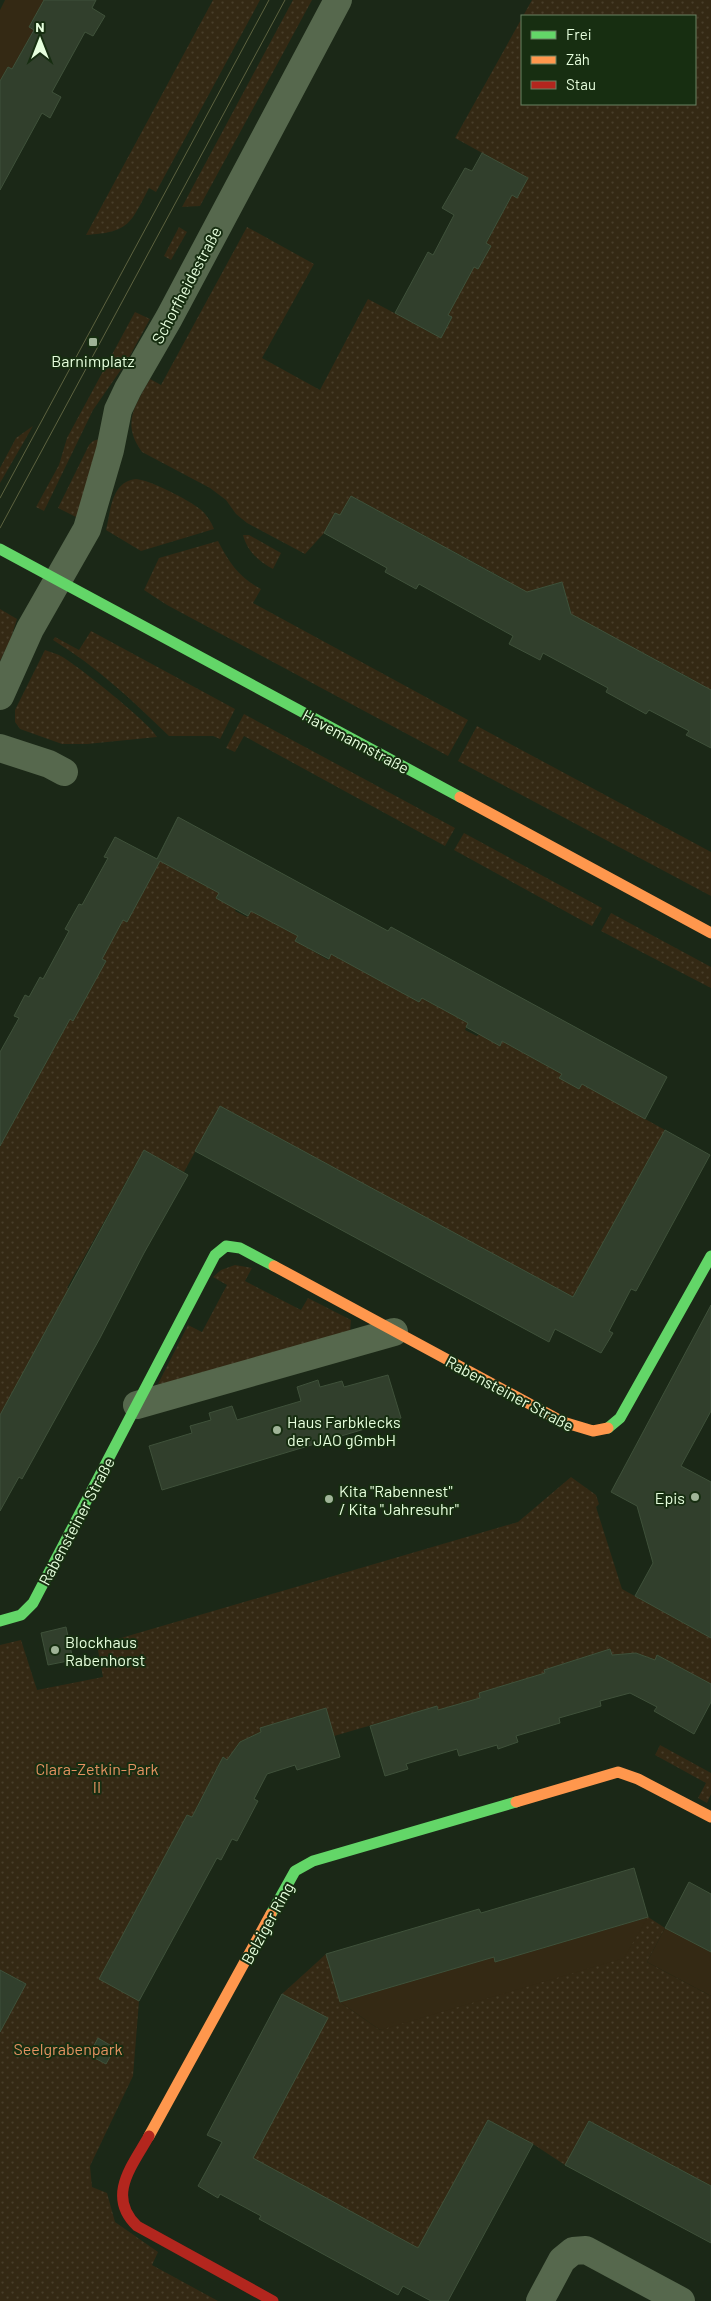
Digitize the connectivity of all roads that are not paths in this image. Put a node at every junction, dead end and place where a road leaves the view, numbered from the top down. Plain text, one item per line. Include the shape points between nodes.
1 (338, 0) edge
2 (0, 549) edge
3 (59, 580) junction
4 (0, 696) edge
5 (0, 748) edge
6 (64, 772) dead end
7 (711, 933) edge
8 (711, 1256) edge
9 (394, 1332) junction
10 (137, 1406) junction
11 (0, 1621) edge
12 (711, 1818) edge
13 (273, 2301) edge
14 (540, 2301) edge
15 (680, 2301) edge

1 - 3 street, Schorfheidestraße via 118,410 87,529
2 - 3 street, Havemannstraße
3 - 4 street, Schorfheidestraße via 30,629
3 - 7 street, Havemannstraße
5 - 6 street
8 - 9 street, Rabensteiner Straße via 630,1403 614,1426 600,1432 563,1422
9 - 10 street
9 - 10 street, Rabensteiner Straße via 240,1248 226,1246 215,1254
10 - 11 street, Rabensteiner Straße via 33,1603 21,1615
12 - 13 street, Belziger Ring via 638,1779 618,1772 312,1861 295,1871 124,2181 120,2194 127,2218 136,2226
14 - 15 street via 562,2260 573,2251 586,2250

